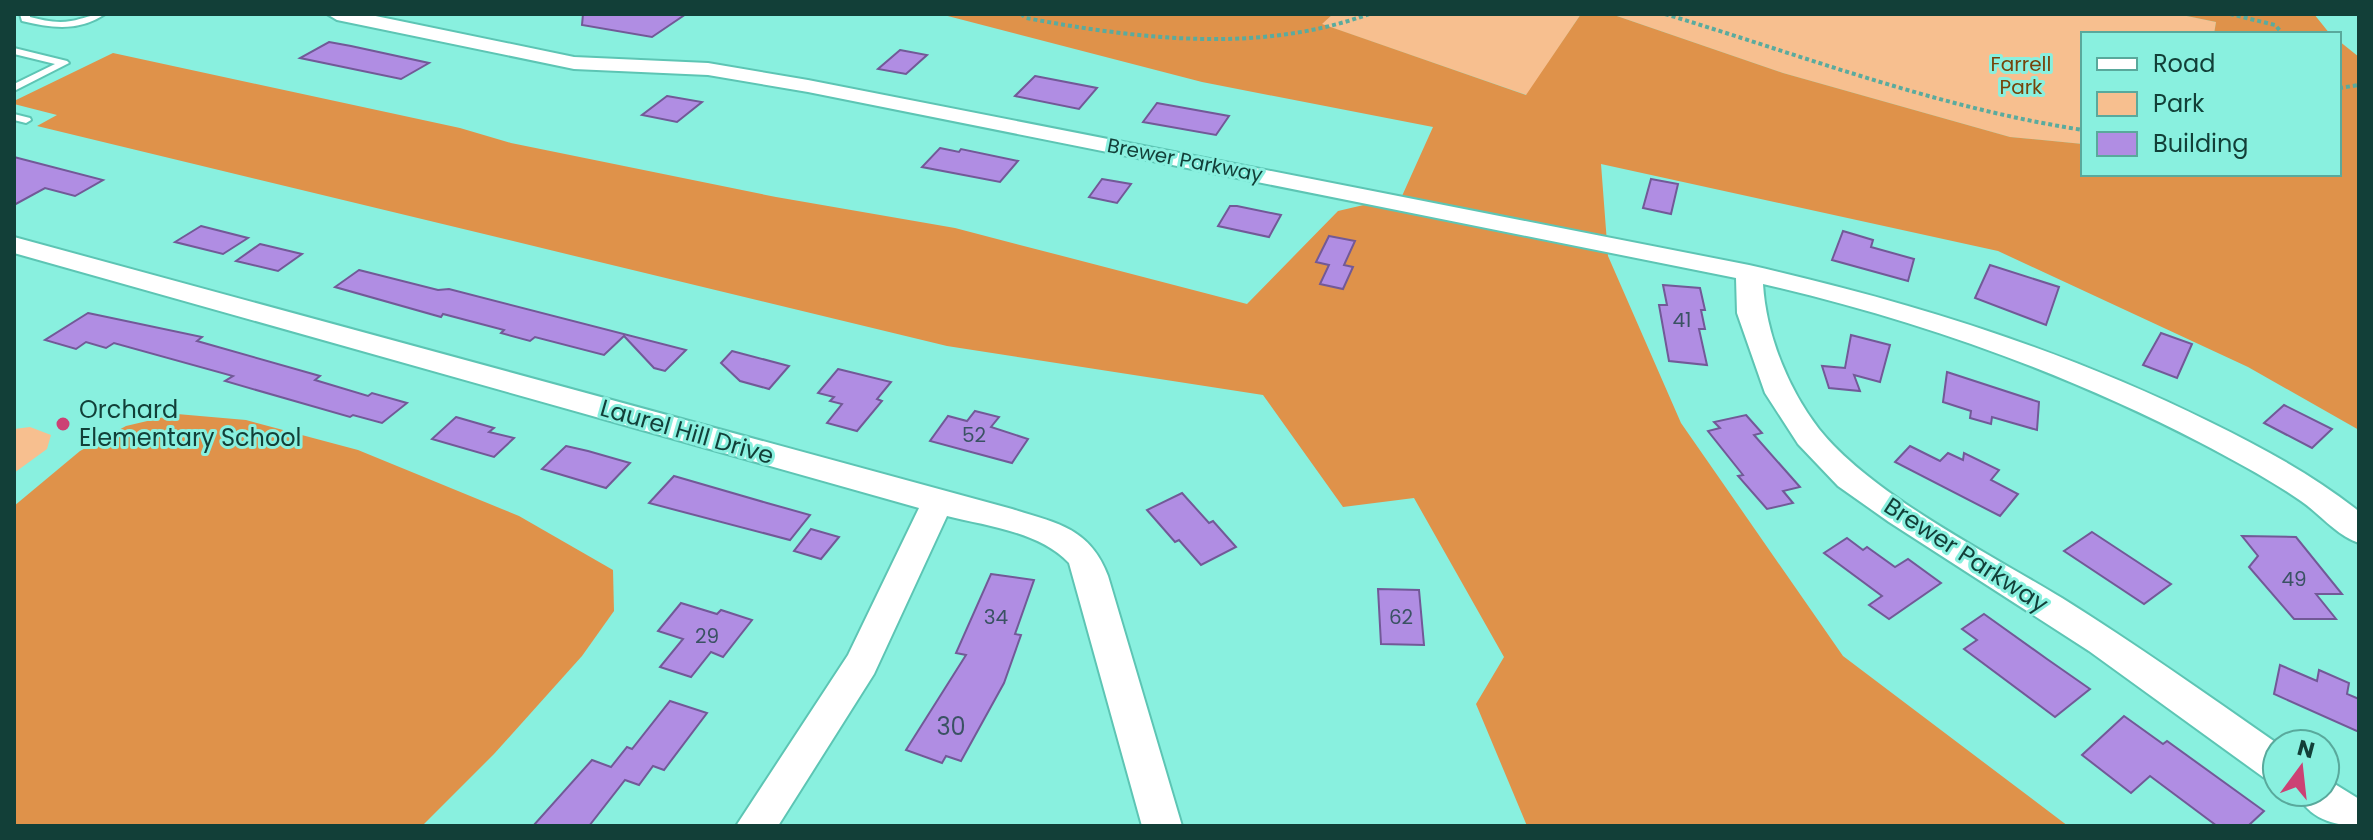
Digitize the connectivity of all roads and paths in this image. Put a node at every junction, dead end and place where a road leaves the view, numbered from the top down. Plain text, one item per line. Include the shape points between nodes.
1 (25, 14) edge
2 (337, 14) edge
3 (390, 14) edge
4 (1021, 14) edge
5 (1369, 14) edge
6 (1665, 14) edge
7 (2230, 14) edge
8 (94, 15) edge
9 (2281, 32) edge
10 (14, 51) edge
11 (619, 63) junction
12 (14, 88) edge
13 (2081, 130) edge
14 (14, 245) edge
15 (1749, 273) junction
16 (938, 502) junction
17 (2359, 531) edge
18 (2261, 754) edge
19 (2340, 808) edge
20 (2359, 821) edge
21 (756, 826) edge
22 (1162, 826) edge

1 - 8 lane via 25,19 59,27
2 - 11 street, Brewer Parkway via 574,63
3 - 11 street, Brewer Parkway
4 - 5 path via 1109,34 1165,37 1302,33 1345,26
6 - 13 path via 1911,92 2041,125
7 - 9 path via 2275,25
10 - 12 lane via 64,63
11 - 15 street, Brewer Parkway via 708,69 808,86
14 - 16 street, Laurel Hill Drive
15 - 17 street, Brewer Parkway via 1932,320 2110,388 2282,473
15 - 18 street, Brewer Parkway via 1751,313 1780,393 1809,437 1849,478 2102,641
16 - 21 street via 861,664
16 - 22 street, Laurel Hill Drive via 1051,535 1079,552 1092,579
19 - 20 street

